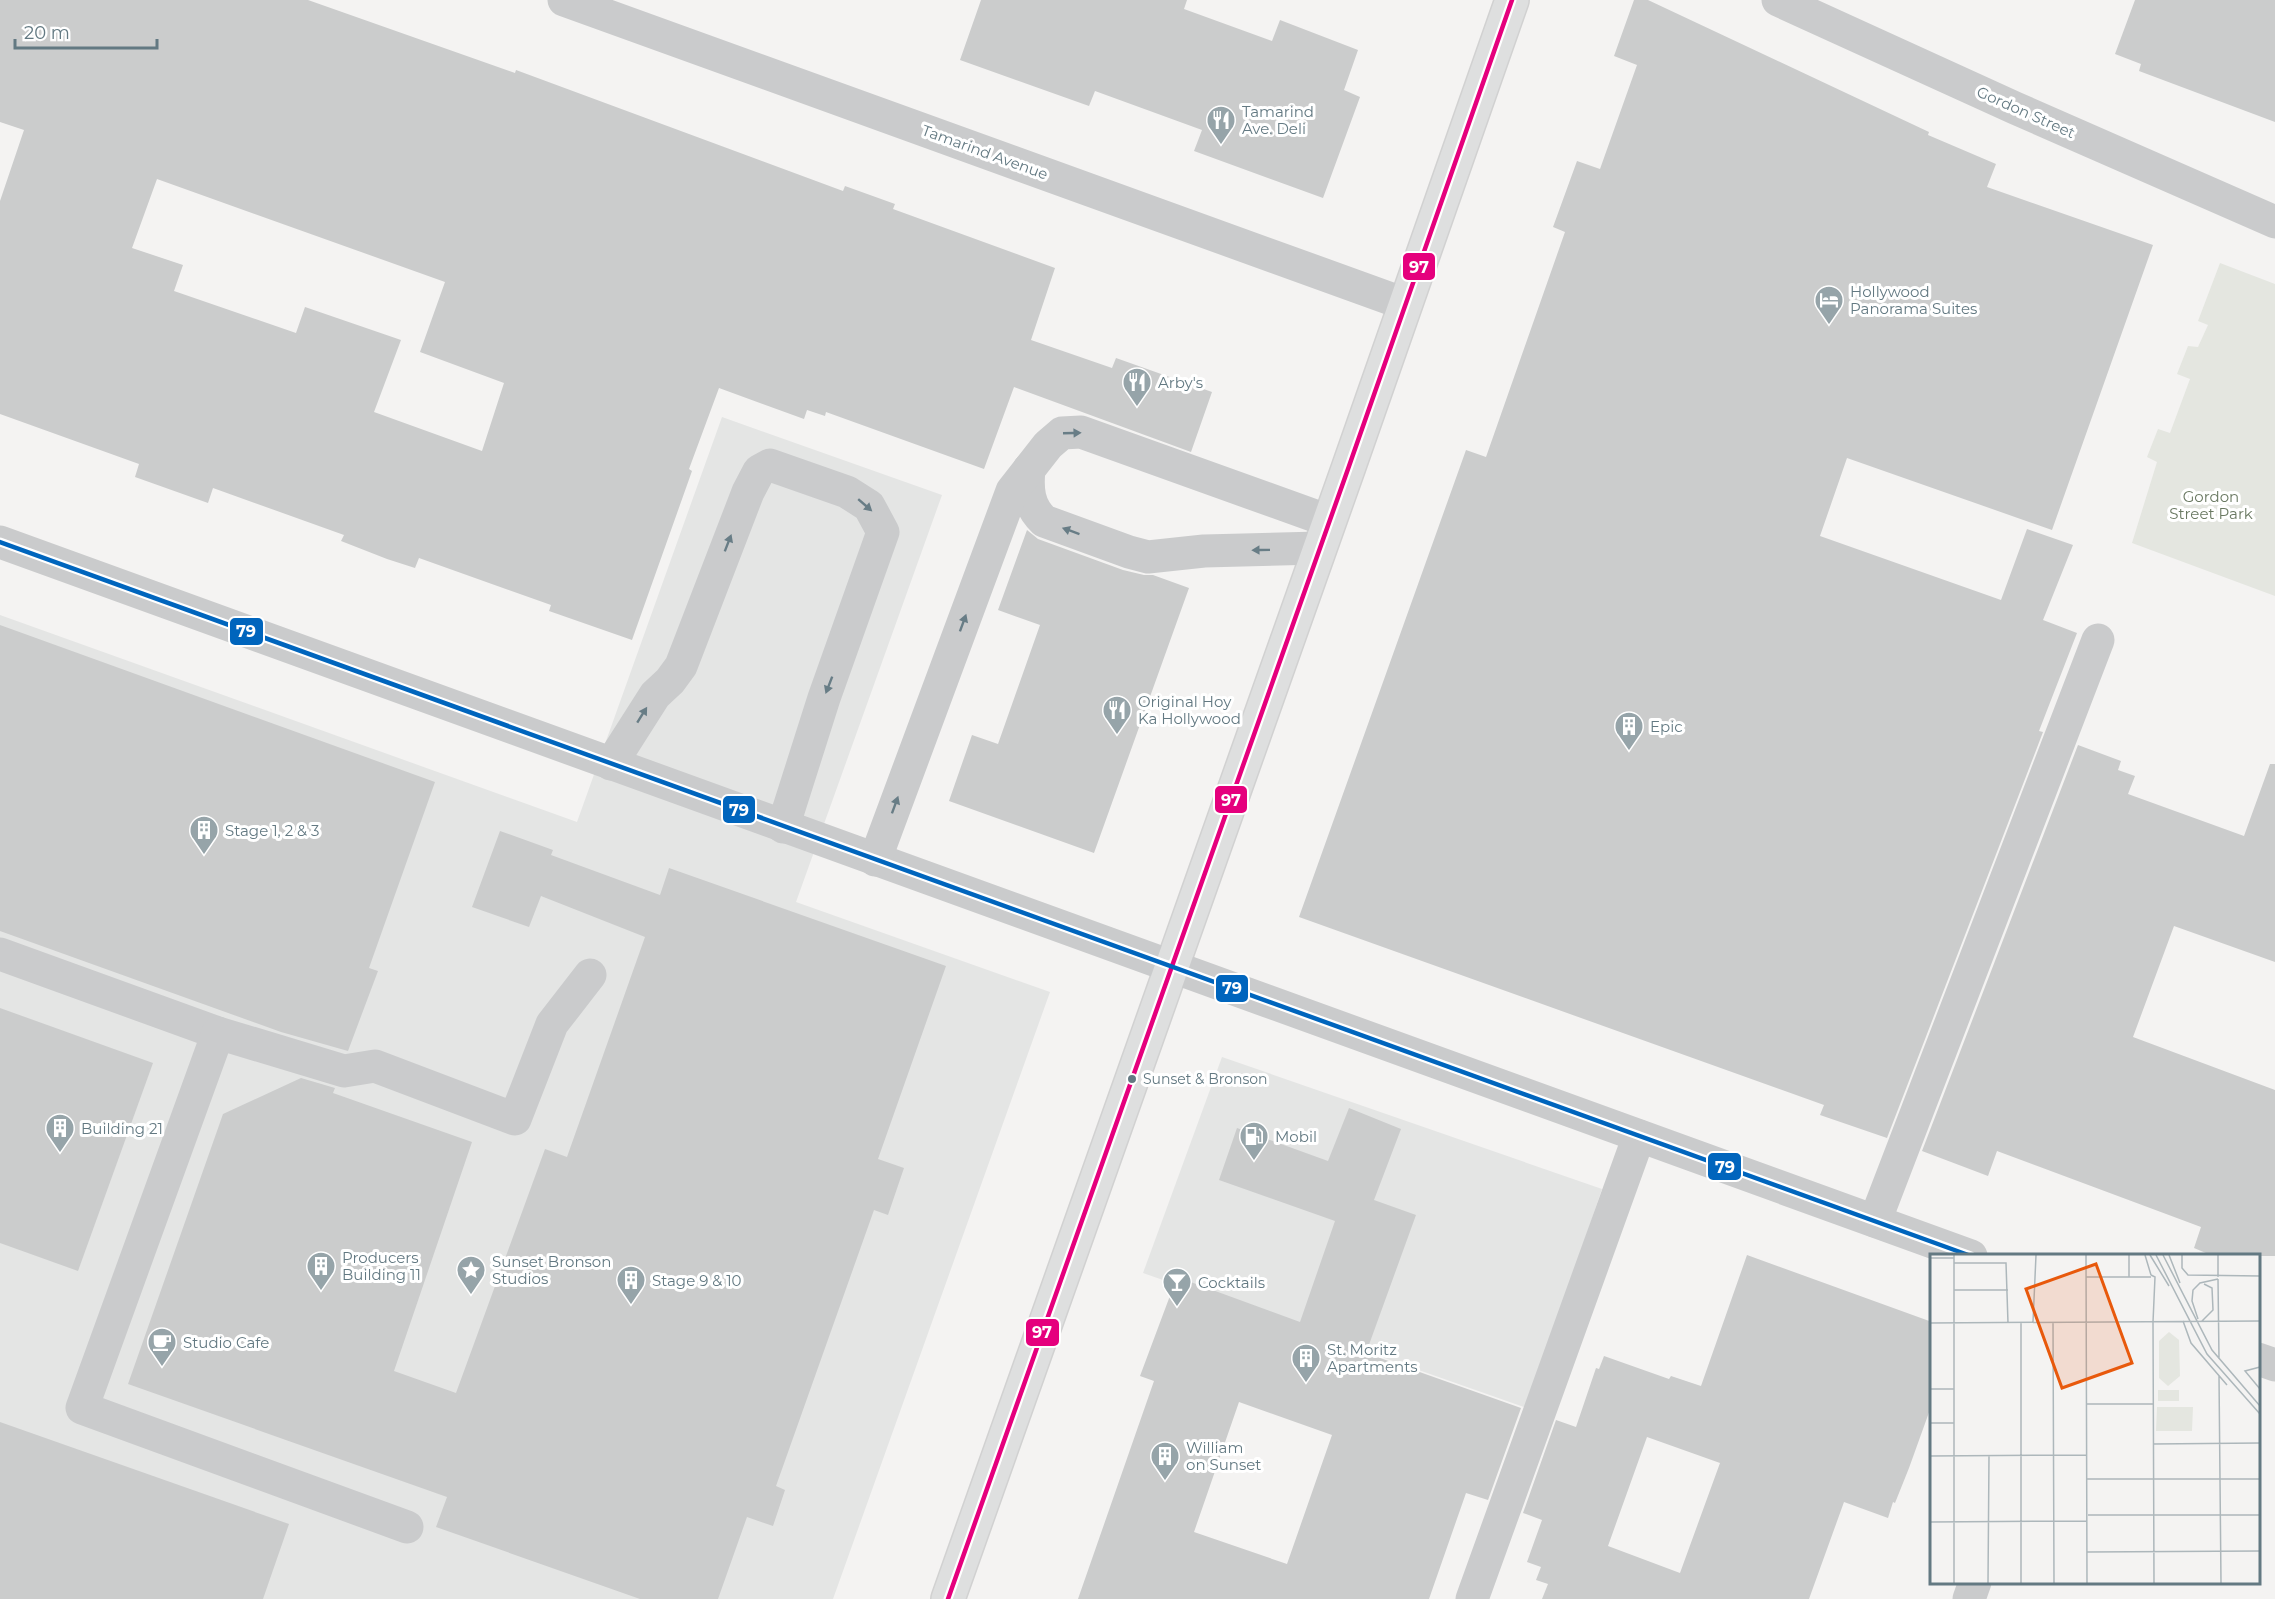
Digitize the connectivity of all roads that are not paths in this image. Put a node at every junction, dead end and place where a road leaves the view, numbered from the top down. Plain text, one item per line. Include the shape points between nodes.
1 (564, 0) edge
2 (1512, 0) edge
3 (1778, 0) edge
4 (2275, 222) edge
5 (1405, 304) junction
6 (1029, 469) junction
7 (1324, 535) junction
8 (0, 542) edge
9 (2098, 640) dead end
10 (611, 764) junction
11 (783, 827) junction
12 (875, 860) junction
13 (0, 954) edge
14 (1171, 968) junction
15 (590, 975) dead end
16 (218, 1033) junction
17 (1639, 1136) junction
18 (1875, 1221) junction
19 (1966, 1254) edge
20 (2260, 1359) edge
21 (2275, 1365) edge
22 (407, 1527) dead end
23 (1974, 1584) edge
24 (948, 1599) edge
25 (1472, 1599) edge
26 (1969, 1599) edge

1 - 5 street, Tamarind Avenue
2 - 5 main road
3 - 4 street, Gordon Street
5 - 7 main road
6 -> 7 street via 1062,433 1081,432
7 -> 6 street via 1148,557 1044,521 1030,501
12 -> 6 street via 1004,512 1012,492
7 - 14 main road
8 - 10 street
9 - 18 street
10 - 11 street
10 -> 11 street via 655,695 681,666 759,471 770,465 847,492 869,506 882,531
11 - 12 street
12 - 14 street
13 - 16 street
14 - 17 street
14 - 24 main road
15 - 16 street via 552,1024 515,1119 375,1066 344,1071
16 - 22 street via 82,1408
17 - 18 street
17 - 25 street
18 - 19 street
20 - 21 street
23 - 26 street

